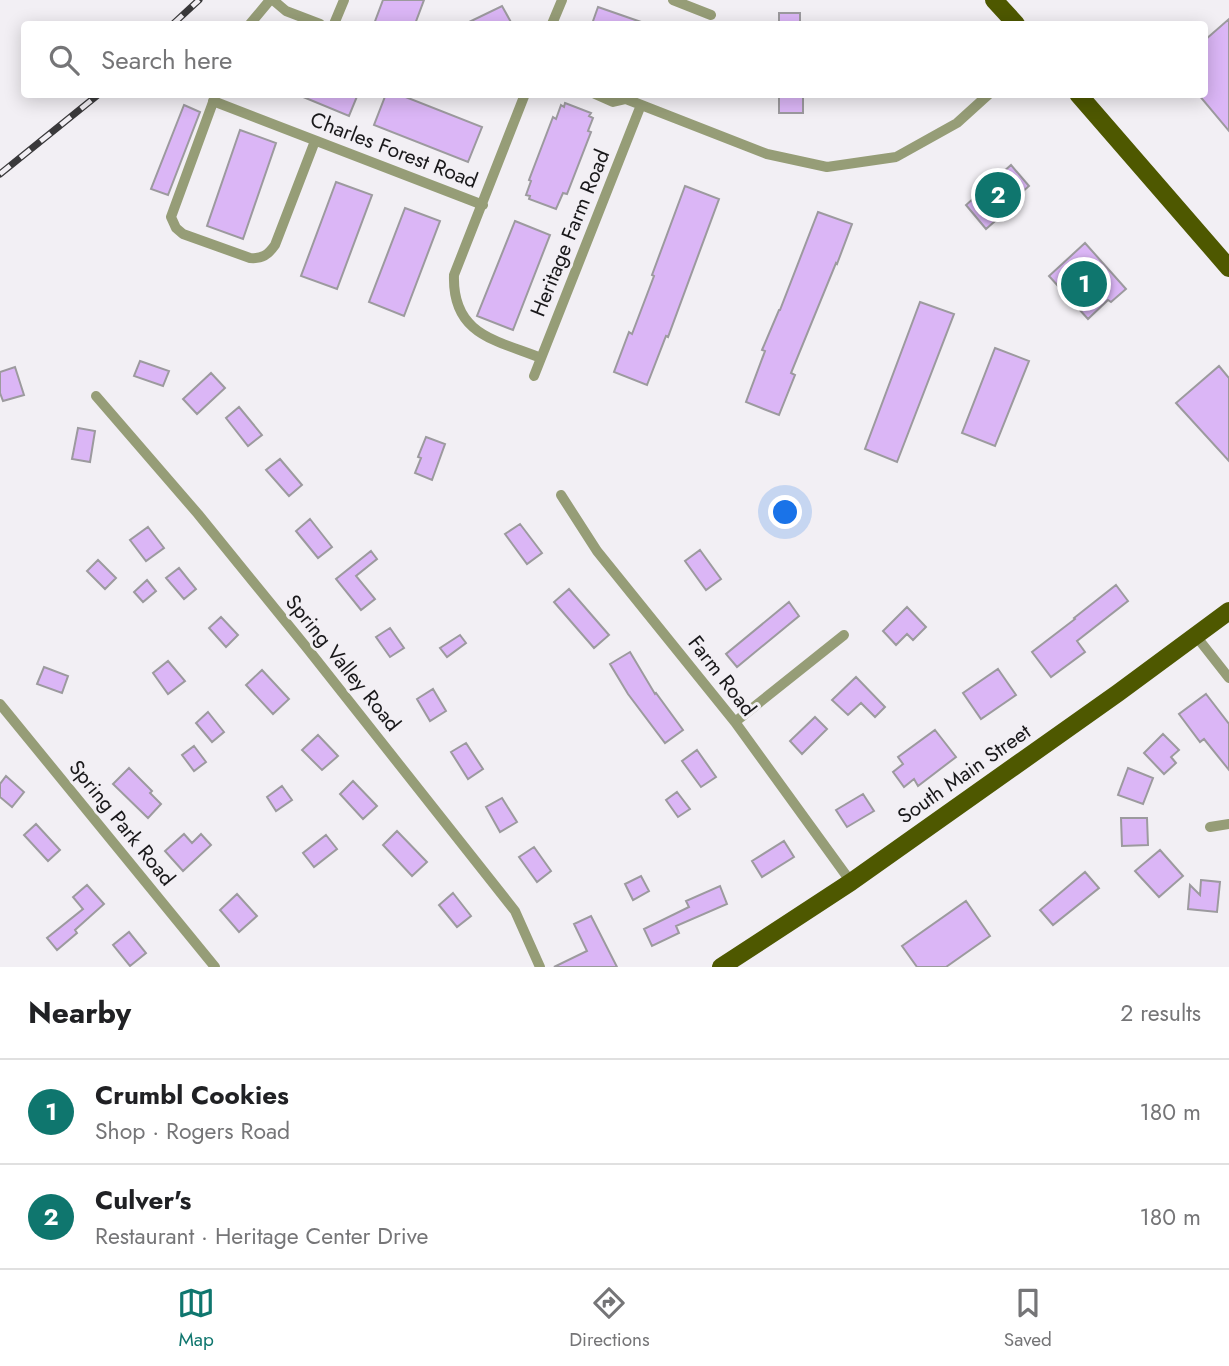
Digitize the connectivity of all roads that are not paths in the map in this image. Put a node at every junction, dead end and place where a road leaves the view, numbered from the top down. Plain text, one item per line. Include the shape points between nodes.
1 (272, 0) edge
2 (344, 0) edge
3 (562, 0) edge
4 (673, 0) edge
5 (994, 0) edge
6 (711, 15) dead end
7 (253, 21) edge
8 (312, 21) edge
9 (335, 21) edge
10 (553, 21) edge
11 (1013, 21) edge
12 (215, 98) edge
13 (523, 98) edge
14 (604, 98) edge
15 (622, 98) edge
16 (626, 98) edge
17 (985, 98) edge
18 (1081, 98) edge
19 (641, 105) junction
20 (315, 141) junction
21 (483, 205) junction
22 (1229, 268) edge
23 (541, 358) junction
24 (534, 376) dead end
25 (96, 396) dead end
26 (561, 495) dead end
27 (1229, 611) edge
28 (844, 635) dead end
29 (1196, 636) junction
30 (1229, 678) edge
31 (0, 704) edge
32 (735, 722) junction
33 (1229, 824) edge
34 (1210, 827) dead end
35 (851, 882) junction
36 (215, 967) edge
37 (540, 967) edge
38 (721, 967) edge

1 - 7 street
1 - 8 street
2 - 9 street
3 - 10 street
4 - 6 street
5 - 11 main road
12 - 20 street, Charles Forest Road
12 - 20 street via 171,216 183,234 250,258 270,253
13 - 21 street
14 - 15 street via 613,102
16 - 19 street
17 - 19 street via 957,123 896,157 827,167 767,154
18 - 22 main road
19 - 23 street, Heritage Farm Road
20 - 21 street, Charles Forest Road
21 - 23 street via 454,275 458,306 479,333
23 - 24 street, Heritage Farm Road
25 - 37 street, Spring Valley Road via 207,525 515,911
26 - 32 street, Farm Road via 597,551
27 - 29 main road, South Main Street
28 - 32 street
29 - 30 street
29 - 35 main road, South Main Street
31 - 36 street, Spring Park Road
32 - 35 street, Farm Road
33 - 34 street
35 - 38 main road, South Main Street

